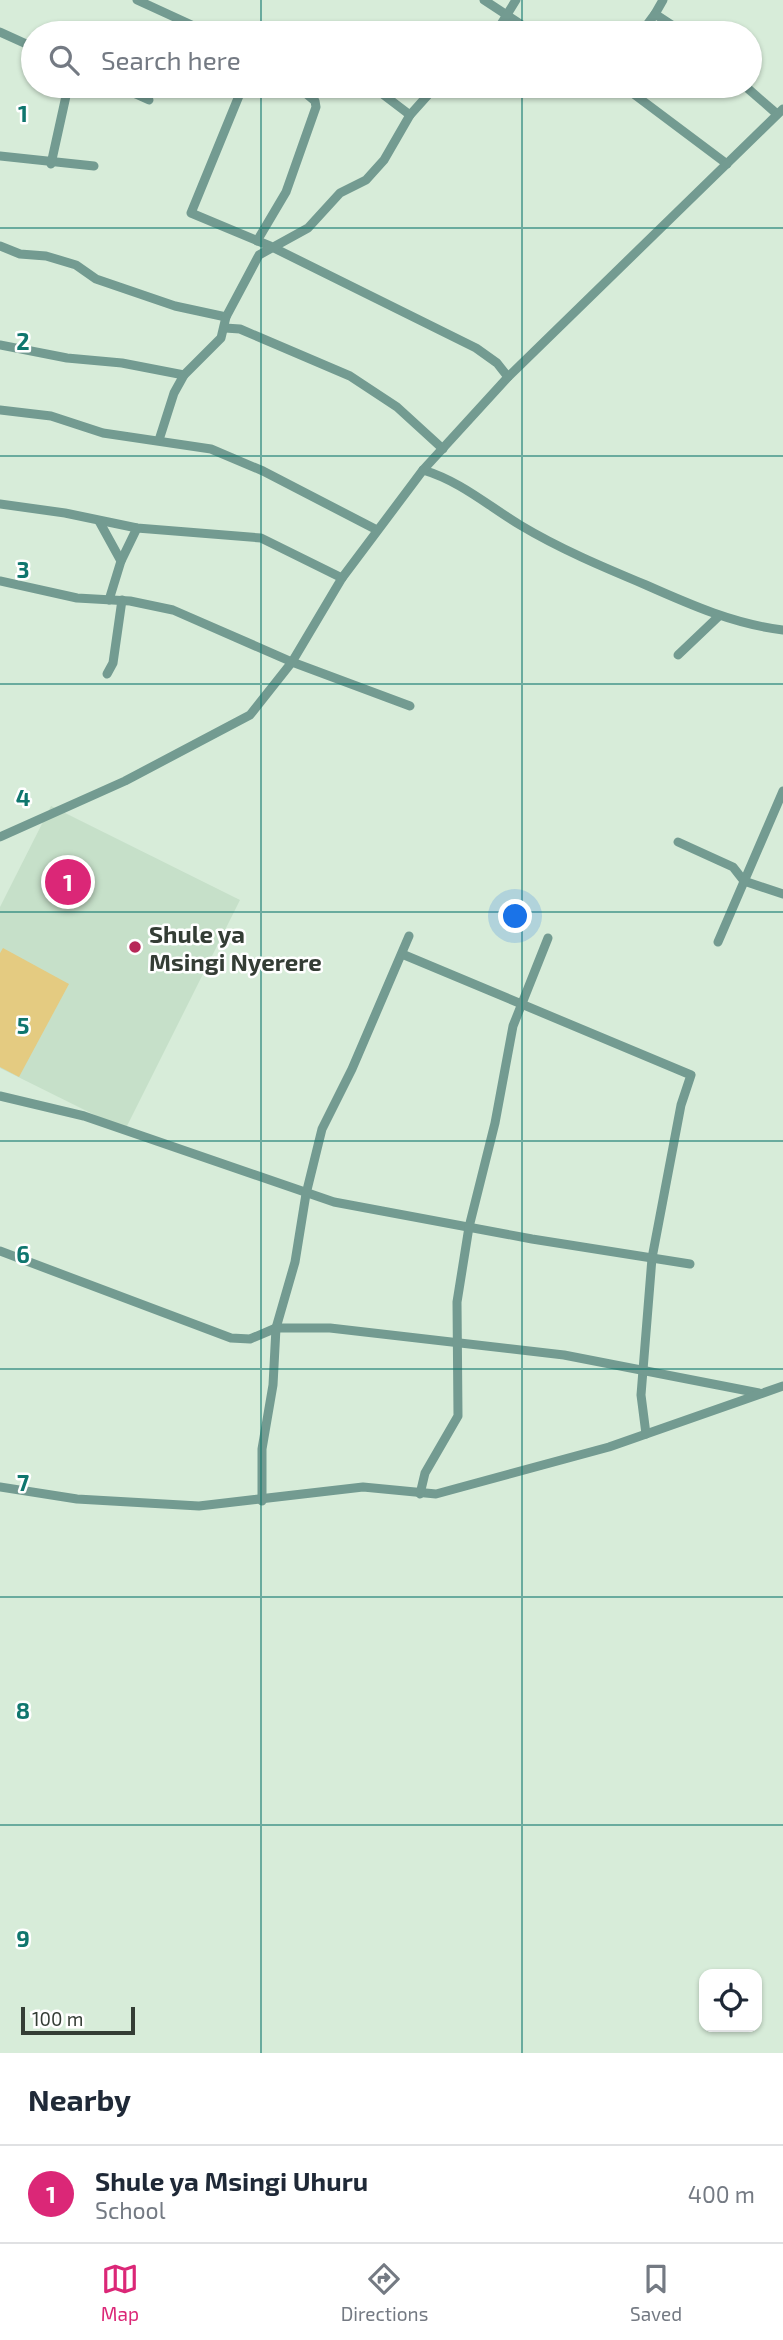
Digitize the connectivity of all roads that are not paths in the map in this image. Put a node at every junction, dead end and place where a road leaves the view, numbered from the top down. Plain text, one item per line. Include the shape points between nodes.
1 (137, 0) edge
2 (484, 0) edge
3 (516, 0) edge
4 (663, 0) edge
5 (655, 14) junction
6 (507, 16) junction
7 (183, 21) edge
8 (502, 21) edge
9 (515, 21) edge
10 (650, 21) edge
11 (666, 21) edge
12 (0, 32) edge
13 (21, 42) edge
14 (66, 98) edge
15 (145, 98) edge
16 (238, 98) edge
17 (311, 98) edge
18 (387, 98) edge
19 (426, 98) edge
20 (639, 98) edge
21 (761, 98) edge
22 (149, 100) dead end
23 (780, 112) edge
24 (410, 116) junction
25 (0, 156) edge
26 (51, 164) junction
27 (727, 164) junction
28 (94, 166) dead end
29 (257, 241) junction
30 (0, 246) edge
31 (270, 246) junction
32 (226, 317) junction
33 (225, 328) junction
34 (0, 345) edge
35 (184, 375) junction
36 (508, 377) junction
37 (0, 410) edge
38 (159, 440) junction
39 (443, 449) junction
40 (423, 470) junction
41 (0, 504) edge
42 (99, 521) junction
43 (137, 528) junction
44 (377, 530) junction
45 (121, 561) junction
46 (342, 578) junction
47 (0, 581) edge
48 (109, 600) junction
49 (122, 600) junction
50 (719, 616) junction
51 (783, 631) edge
52 (678, 655) dead end
53 (292, 662) junction
54 (107, 674) dead end
55 (410, 706) dead end
56 (783, 791) edge
57 (0, 837) edge
58 (678, 842) dead end
59 (744, 881) junction
60 (783, 894) edge
61 (410, 936) dead end
62 (548, 938) dead end
63 (718, 942) dead end
64 (402, 954) junction
65 (521, 1007) junction
66 (0, 1096) edge
67 (306, 1194) junction
68 (469, 1227) junction
69 (0, 1251) edge
70 (652, 1258) junction
71 (690, 1264) dead end
72 (276, 1328) junction
73 (457, 1343) junction
74 (644, 1370) junction
75 (783, 1386) edge
76 (761, 1394) junction
77 (646, 1434) junction
78 (0, 1487) edge
79 (420, 1494) junction
80 (262, 1501) junction

1 - 7 street
2 - 6 street
3 - 6 street
4 - 5 street
5 - 10 street
5 - 11 street
6 - 8 street
6 - 9 street
12 - 13 street
14 - 26 street
15 - 22 street
16 - 29 street via 191,213
17 - 29 street via 316,107 286,192
18 - 24 street
19 - 24 street
20 - 27 street
21 - 23 street
23 - 27 street
24 - 31 street via 384,160 366,180 340,193 308,228
25 - 26 street
26 - 28 street
27 - 36 street
29 - 31 street
30 - 32 street via 76,265 96,279 175,306
31 - 32 street via 259,255
31 - 36 street via 476,348
32 - 33 street
33 - 35 street via 221,338
33 - 39 street via 240,329 351,376 397,407
34 - 35 street
35 - 38 street
36 - 39 street
37 - 38 street via 51,416 103,433
38 - 44 street via 211,449
39 - 40 street
40 - 44 street
40 - 50 street via 449,478 583,559
41 - 42 street
42 - 43 street
42 - 45 street
43 - 45 street
43 - 46 street via 261,538
44 - 46 street
45 - 48 street
46 - 53 street
47 - 48 street via 77,598
48 - 49 street
49 - 53 street via 173,610
49 - 54 street via 113,663
50 - 51 street
50 - 52 street
53 - 55 street
53 - 57 street via 250,715 125,781
56 - 59 street
58 - 59 street via 733,867
59 - 60 street
59 - 63 street
61 - 64 street
62 - 65 street
64 - 65 street
64 - 67 street via 322,1129
65 - 68 street
65 - 70 street via 691,1075 681,1105
66 - 67 street via 84,1115
67 - 68 street
67 - 72 street via 295,1262
68 - 70 street
68 - 73 street via 457,1302
69 - 72 street via 230,1338 250,1339
70 - 71 street
70 - 74 street
72 - 73 street via 330,1328
72 - 80 street via 273,1385 262,1448
73 - 74 street via 565,1355
73 - 79 street via 458,1416 425,1473
74 - 76 street
74 - 77 street
75 - 76 street
76 - 77 street
77 - 79 street via 436,1494
78 - 80 street via 77,1499 199,1506
79 - 80 street via 363,1487

